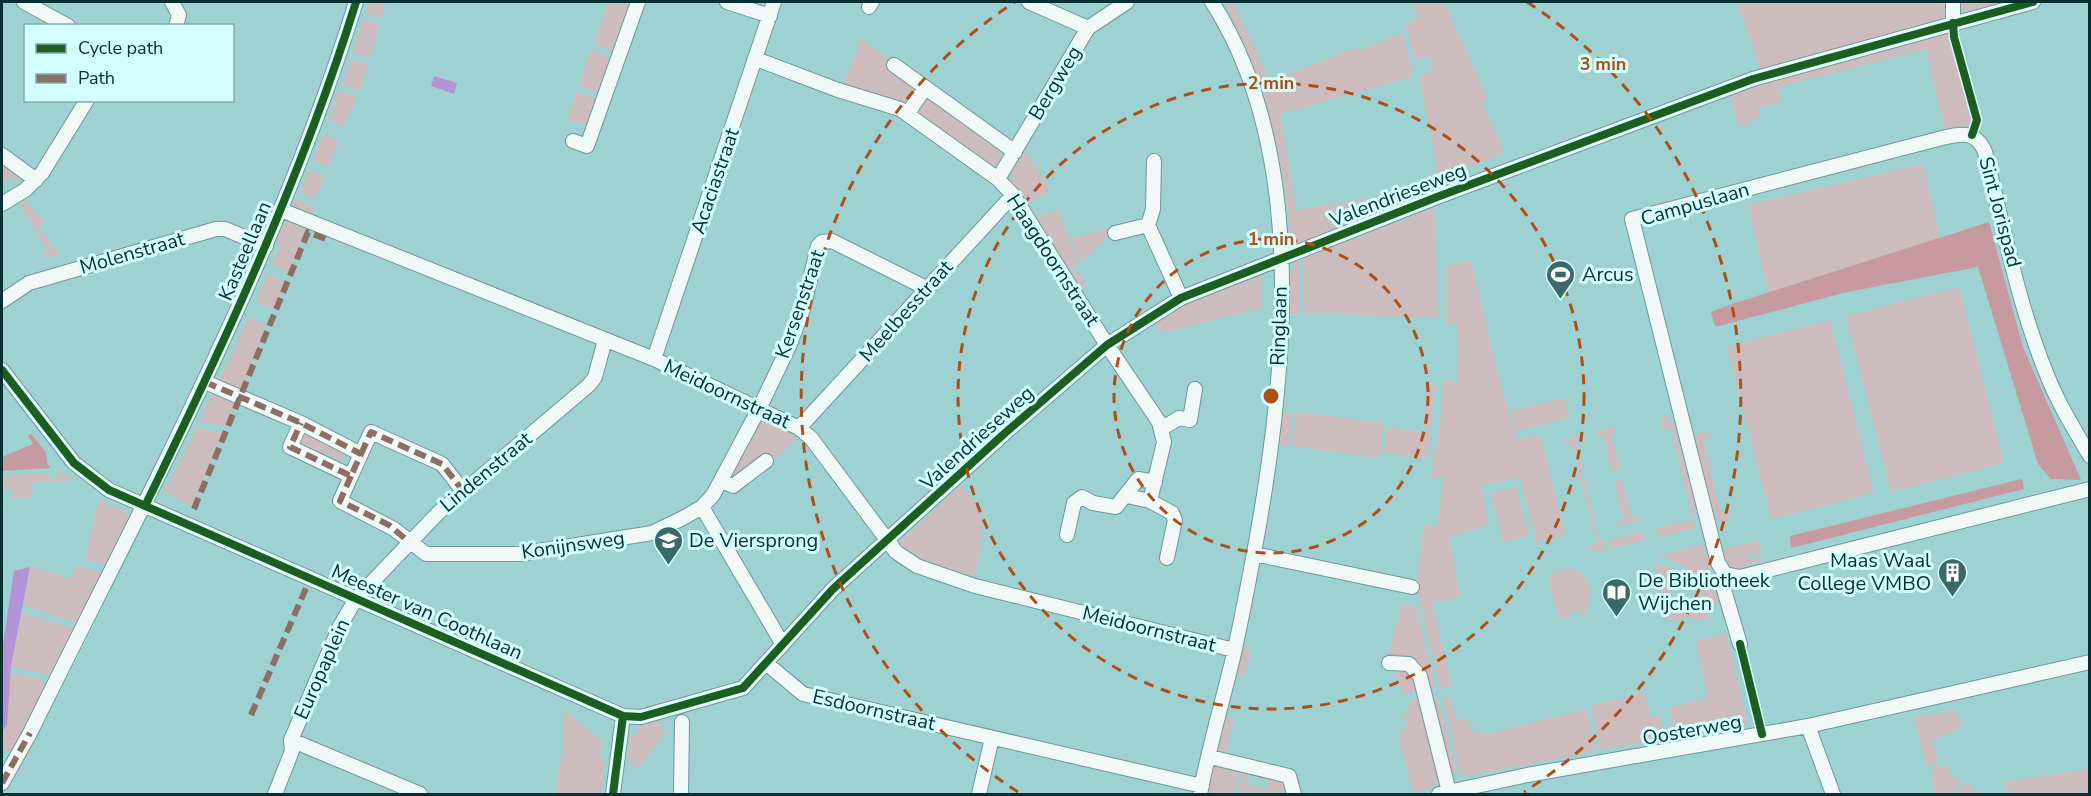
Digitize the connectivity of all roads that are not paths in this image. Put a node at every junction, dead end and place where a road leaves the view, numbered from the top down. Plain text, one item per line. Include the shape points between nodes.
1 (24, 2) edge
2 (172, 2) edge
3 (356, 2) edge
4 (638, 2) edge
5 (728, 2) edge
6 (774, 2) edge
7 (1029, 2) edge
8 (1127, 2) edge
9 (1212, 2) edge
10 (1953, 2) edge
11 (2033, 2) edge
12 (770, 16) junction
13 (1953, 22) junction
14 (64, 24) edge
15 (176, 24) edge
16 (1088, 28) junction
17 (756, 59) junction
18 (894, 65) dead end
19 (925, 88) junction
20 (86, 102) edge
21 (908, 113) junction
22 (1972, 135) joint
23 (573, 141) dead end
24 (1015, 152) junction
25 (2, 155) edge
26 (1154, 160) dead end
27 (998, 179) junction
28 (36, 180) junction
29 (1013, 195) junction
30 (2, 204) edge
31 (280, 210) junction
32 (1148, 225) junction
33 (1115, 233) dead end
34 (266, 246) junction
35 (1281, 257) junction
36 (926, 288) junction
37 (1180, 298) junction
38 (2, 301) edge
39 (605, 340) junction
40 (1107, 345) junction
41 (654, 359) junction
42 (2, 370) edge
43 (205, 382) junction
44 (1195, 388) dead end
45 (760, 407) junction
46 (301, 423) junction
47 (799, 428) junction
48 (1161, 429) junction
49 (361, 454) junction
50 (2090, 456) edge
51 (766, 461) dead end
52 (351, 476) junction
53 (722, 482) junction
54 (1155, 482) junction
55 (2090, 489) edge
56 (463, 491) junction
57 (1127, 496) junction
58 (1150, 501) junction
59 (145, 506) junction
60 (702, 507) junction
61 (1067, 535) dead end
62 (888, 541) junction
63 (409, 542) junction
64 (1254, 554) junction
65 (1167, 558) dead end
66 (1725, 574) junction
67 (1412, 587) dead end
68 (356, 599) junction
69 (782, 643) junction
70 (1740, 644) dead end
71 (1234, 650) junction
72 (2090, 662) edge
73 (765, 663) junction
74 (1389, 663) dead end
75 (623, 716) junction
76 (682, 722) dead end
77 (1808, 726) junction
78 (992, 738) junction
79 (291, 740) junction
80 (1210, 757) junction
81 (2, 783) edge
82 (1201, 790) edge
83 (1444, 793) edge
84 (275, 795) edge
85 (420, 795) edge
86 (613, 795) edge
87 (681, 795) edge
88 (980, 795) edge
89 (1294, 795) edge
90 (1833, 795) edge

1 - 14 street
2 - 15 street via 178,15
3 - 31 street, Kasteellaan
4 - 23 street via 587,146
5 - 12 street
6 - 12 street, Acaciastraat
7 - 16 street
8 - 16 street, Bergweg
9 - 35 street, Ringlaan via 1252,86 1262,122 1272,169
10 - 13 street
11 - 13 street, Valendrieseweg
12 - 17 street, Acaciastraat
13 - 35 street, Valendrieseweg via 1753,79
16 - 24 street, Bergweg
17 - 21 street, Haagdoornstraat
17 - 41 street, Acaciastraat
18 - 19 street
19 - 21 street
19 - 24 street
20 - 28 street
21 - 27 street, Haagdoornstraat
22 - 50 street, Sint Jorispad via 1985,152 2027,317 2046,373
22 - 66 street, Campuslaan via 1942,138 1632,219 1718,563
24 - 27 street, Bergweg
25 - 28 street
26 - 32 street via 1153,209
27 - 29 street, Haagdoornstraat
28 - 30 street
29 - 36 street, Meelbesstraat
29 - 40 street, Haagdoornstraat
31 - 34 street, Kasteellaan
31 - 39 street, Meidoornstraat
32 - 33 street
32 - 37 street
34 - 38 street, Molenstraat via 216,229 23,286
34 - 43 street, Kasteellaan
35 - 37 street, Valendrieseweg
35 - 64 street, Ringlaan via 1277,391
36 - 45 street, Kersenstraat via 832,241 822,242 790,344
36 - 47 street, Meelbesstraat
37 - 40 street, Valendrieseweg
39 - 41 street, Meidoornstraat
39 - 56 street, Lindenstraat via 589,385
40 - 48 street, Haagdoornstraat
40 - 62 street, Valendrieseweg via 1005,432
41 - 45 street, Meidoornstraat
42 - 59 street, Meester van Coothlaan via 80,469 101,485
43 - 46 street
43 - 59 street, Kasteellaan
44 - 48 street via 1190,420 1179,418
45 - 47 street, Meidoornstraat
45 - 53 street, Konijnsweg
46 - 49 street
46 - 52 street via 290,447
47 - 62 street, Meidoornstraat via 811,438
48 - 54 street via 1164,442
49 - 52 street
49 - 56 street via 371,432 442,464
51 - 53 street via 733,486
52 - 63 street, Konijnsweg via 340,501 389,525
53 - 60 street, Konijnsweg
54 - 57 street via 1138,479
54 - 58 street
55 - 66 street via 1740,578
56 - 63 street, Lindenstraat
57 - 58 street
57 - 61 street via 1116,507 1082,497 1074,503
58 - 65 street via 1172,513 1175,519
59 - 68 street, Meester van Coothlaan
59 - 81 street, Kasteellaan
60 - 63 street, Konijnsweg via 652,533 520,554 426,554
60 - 69 street
62 - 69 street, Valendrieseweg via 833,589
62 - 71 street, Meidoornstraat via 896,552 936,575
63 - 68 street, Lindenstraat
64 - 67 street
64 - 71 street, Ringlaan
66 - 70 street, Campuslaan via 1722,583
68 - 75 street, Meester van Coothlaan
68 - 79 street, Europaplein via 340,626
69 - 73 street, Valendrieseweg
71 - 80 street, Ringlaan
72 - 77 street, Oosterweg
73 - 75 street, Valendrieseweg via 742,688 650,715
73 - 78 street, Esdoornstraat via 803,694
74 - 83 street, Oosterweg via 1408,664 1420,676
75 - 86 street
76 - 87 street
77 - 83 street, Oosterweg
77 - 90 street
78 - 82 street, Esdoornstraat
78 - 88 street
79 - 84 street, Europaplein via 292,751
79 - 85 street, Europaplein
80 - 82 street, Ringlaan
80 - 89 street via 1289,777

